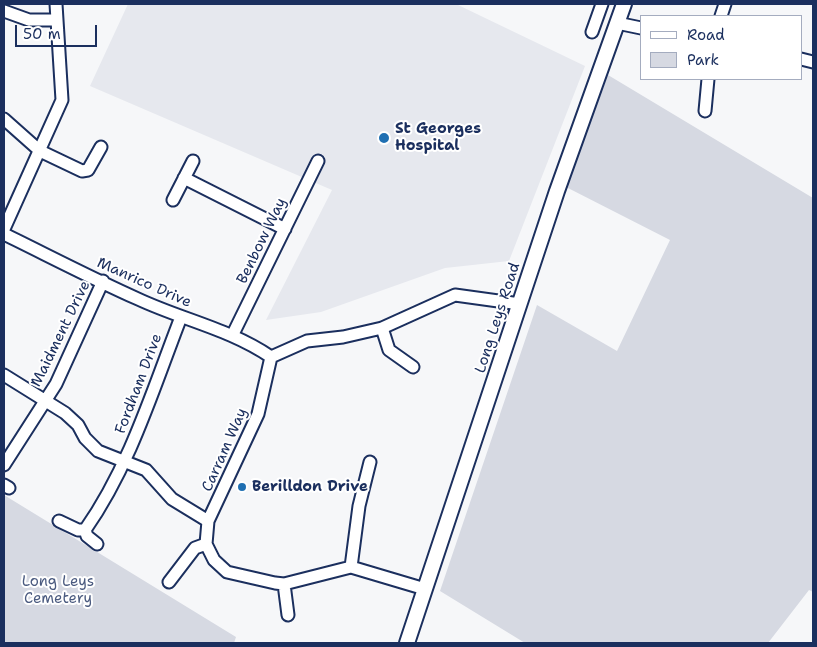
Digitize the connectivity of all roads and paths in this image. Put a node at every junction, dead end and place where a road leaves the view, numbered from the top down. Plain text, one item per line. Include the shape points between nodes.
1 (56, 4) edge
2 (602, 4) edge
3 (624, 4) edge
4 (4, 11) edge
5 (57, 20) junction
6 (617, 23) junction
7 (640, 28) edge
8 (592, 32) dead end
9 (708, 80) edge
10 (705, 111) dead end
11 (4, 119) edge
12 (101, 147) dead end
13 (40, 151) junction
14 (192, 161) dead end
15 (318, 161) dead end
16 (184, 178) junction
17 (172, 200) dead end
18 (4, 229) edge
19 (285, 229) junction
20 (4, 234) edge
21 (103, 281) junction
22 (520, 304) junction
23 (181, 317) junction
24 (382, 328) junction
25 (234, 334) junction
26 (272, 357) junction
27 (414, 367) dead end
28 (4, 375) edge
29 (45, 401) junction
30 (125, 461) junction
31 (370, 462) dead end
32 (4, 466) edge
33 (59, 521) dead end
34 (208, 521) junction
35 (85, 530) junction
36 (97, 544) dead end
37 (206, 544) junction
38 (351, 567) junction
39 (169, 582) dead end
40 (284, 584) junction
41 (425, 590) junction
42 (288, 615) dead end
43 (407, 643) edge

1 - 5 street
2 - 8 street
3 - 6 street, Long Leys Road
4 - 5 street via 29,20
5 - 13 street via 62,100
6 - 7 street
6 - 22 street, Long Leys Road
9 - 10 street
11 - 13 street
12 - 13 street via 88,170 82,171
13 - 18 street
14 - 16 street
15 - 19 street, Benbow Way
16 - 17 street
16 - 19 street
19 - 25 street, Benbow Way
20 - 21 street, Manrico Drive
21 - 23 street, Manrico Drive
21 - 29 street, Maidment Drive
22 - 24 street via 455,295
22 - 41 street, Long Leys Road
23 - 25 street, Manrico Drive
23 - 30 street, Fordham Drive
24 - 26 street via 307,341
24 - 27 street via 389,350
25 - 26 street, Manrico Drive
26 - 34 street, Carram Way via 258,414
28 - 29 street
29 - 30 street via 78,425 98,451
29 - 32 street, Maidment Drive
30 - 34 street via 146,470 172,499
30 - 35 street, Fordham Drive via 105,502
31 - 38 street via 359,506
33 - 35 street
34 - 37 street, Carram Way
35 - 36 street
37 - 39 street via 195,548
37 - 40 street via 214,560 228,572
38 - 40 street
38 - 41 street
40 - 42 street
41 - 43 street, Long Leys Road

